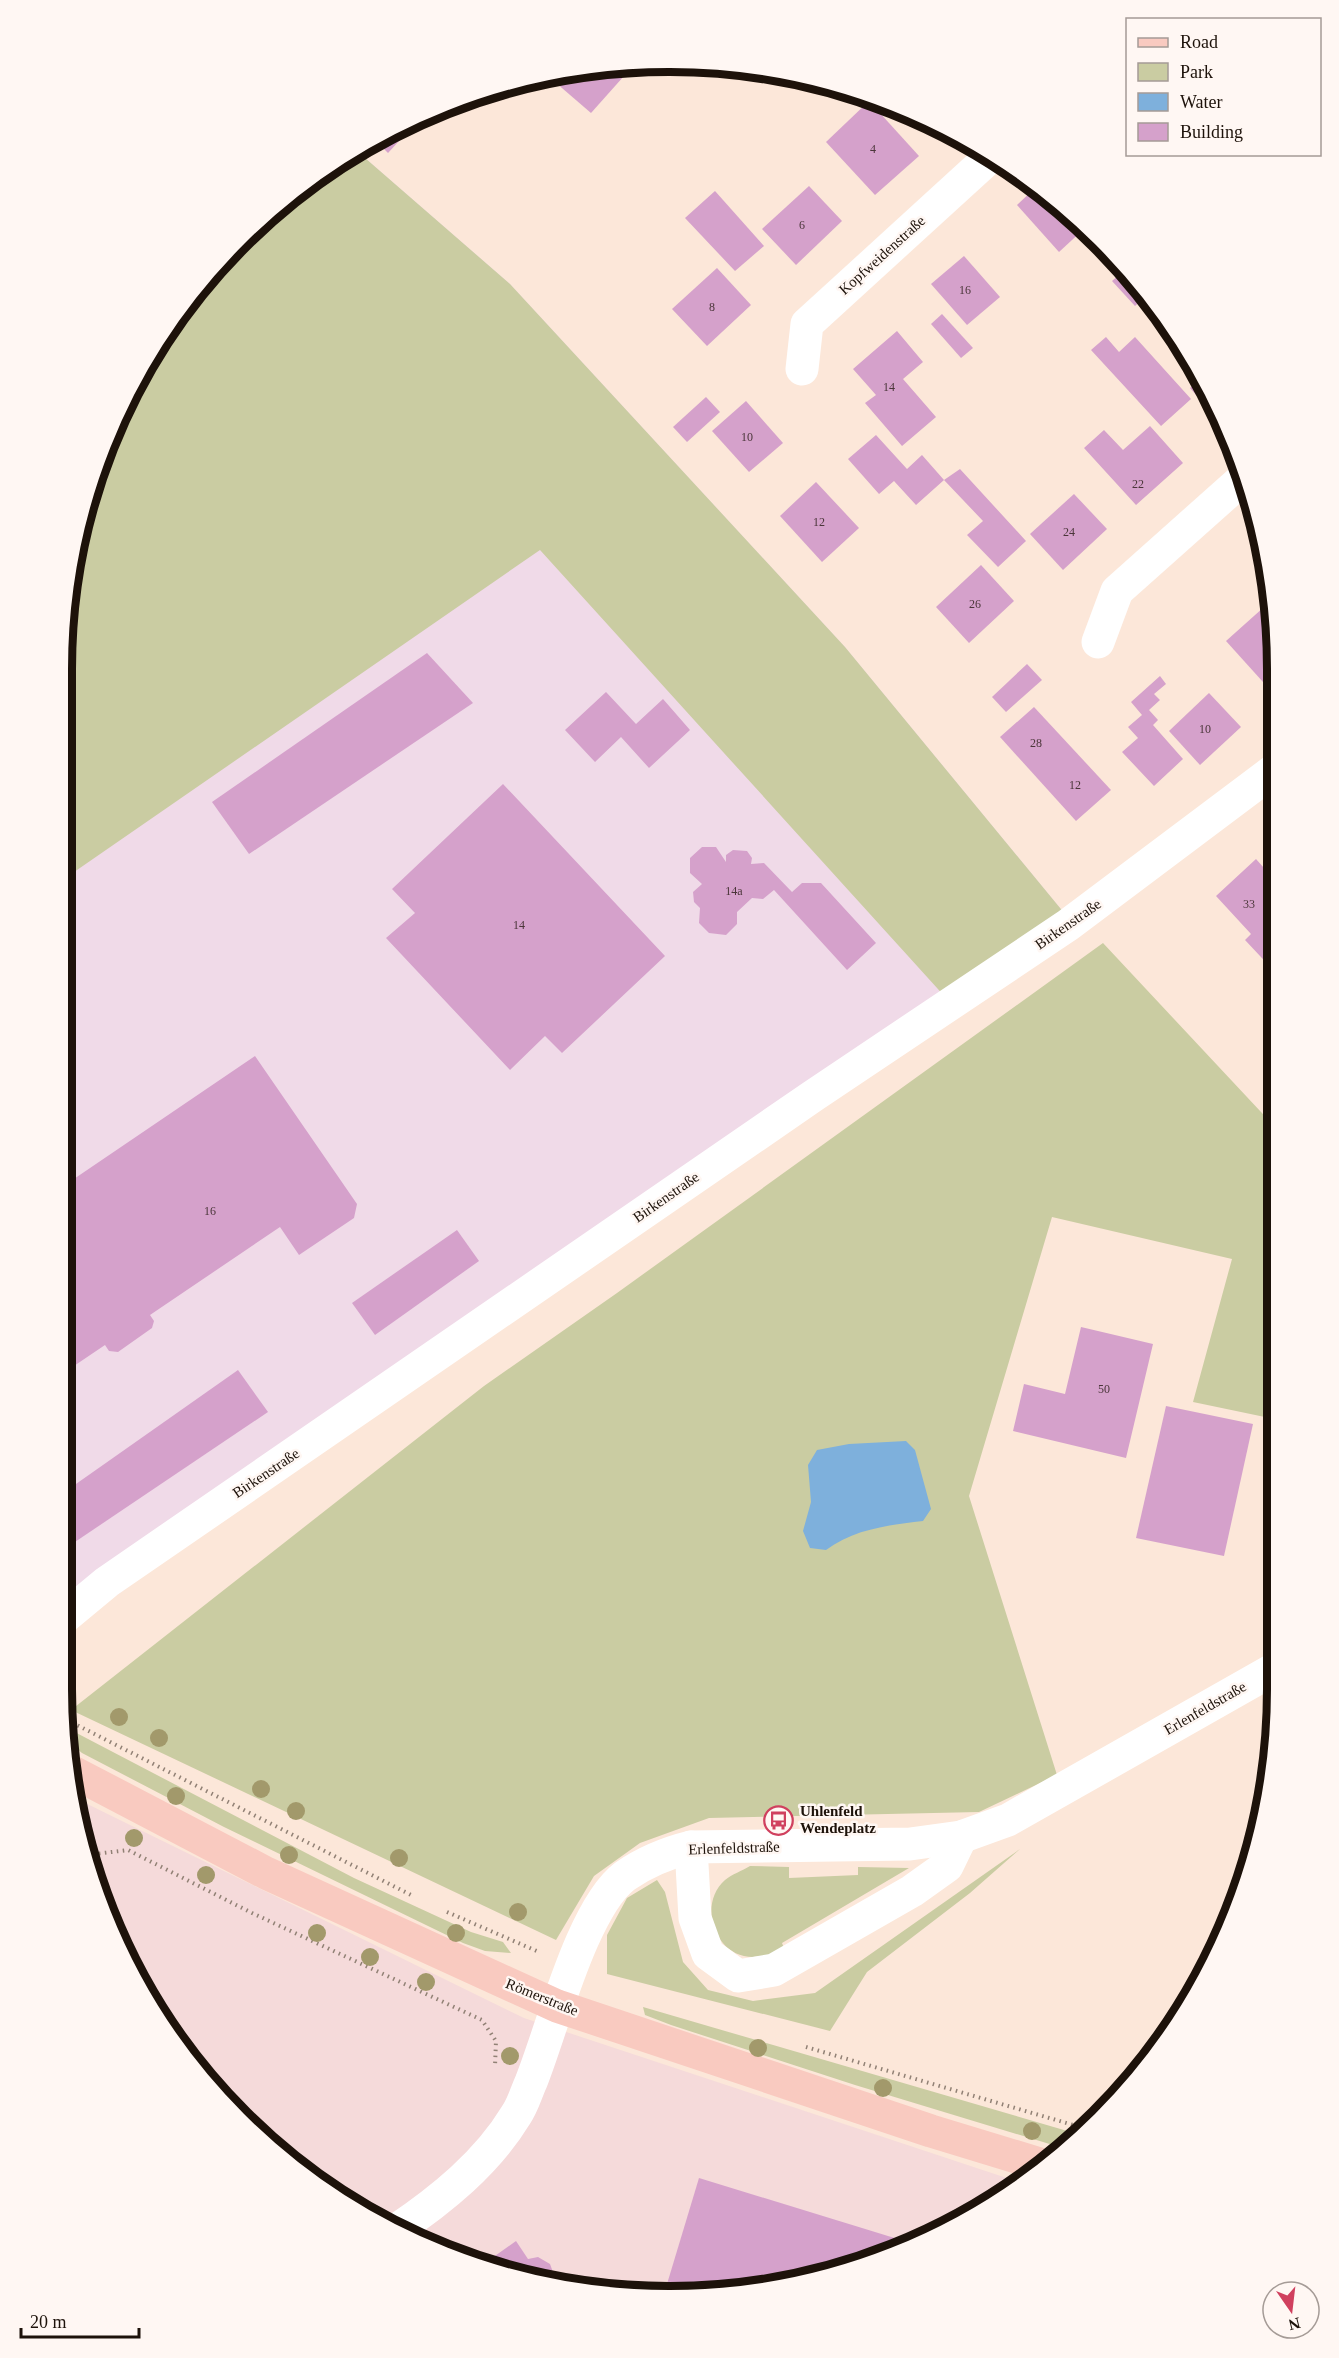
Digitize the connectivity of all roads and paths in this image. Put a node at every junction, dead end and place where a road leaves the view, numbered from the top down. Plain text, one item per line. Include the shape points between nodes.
1 (984, 162) edge
2 (802, 369) dead end
3 (1237, 484) edge
4 (1098, 642) dead end
5 (1267, 780) edge
6 (72, 1611) edge
7 (1267, 1673) edge
8 (73, 1723) edge
9 (78, 1775) edge
10 (961, 1837) junction
11 (691, 1847) junction
12 (95, 1854) edge
13 (422, 1900) dead end
14 (443, 1910) dead end
15 (573, 1967) junction
16 (557, 2006) junction
17 (799, 2045) dead end
18 (492, 2073) dead end
19 (1077, 2125) edge
20 (1034, 2162) edge
21 (404, 2224) edge

1 - 2 street, Kopfweidenstraße via 807,324
3 - 4 street via 1117,591
5 - 6 street, Birkenstraße via 1068,925 107,1582
7 - 10 street, Erlenfeldstraße via 1008,1820
8 - 13 path
9 - 16 main road, Römerstraße via 266,1874
10 - 11 street, Erlenfeldstraße via 910,1844
10 - 11 street via 947,1866 912,1891 774,1970 738,1976 708,1954 695,1918
11 - 15 street, Erlenfeldstraße via 670,1852 623,1877 595,1913
12 - 18 path via 128,1850 252,1913 482,2020 496,2041
14 - 15 path
15 - 16 street, Erlenfeldstraße
16 - 20 main road, Römerstraße via 931,2132
16 - 21 street, Erlenfeldstraße via 547,2044 517,2115 472,2171
17 - 19 path

